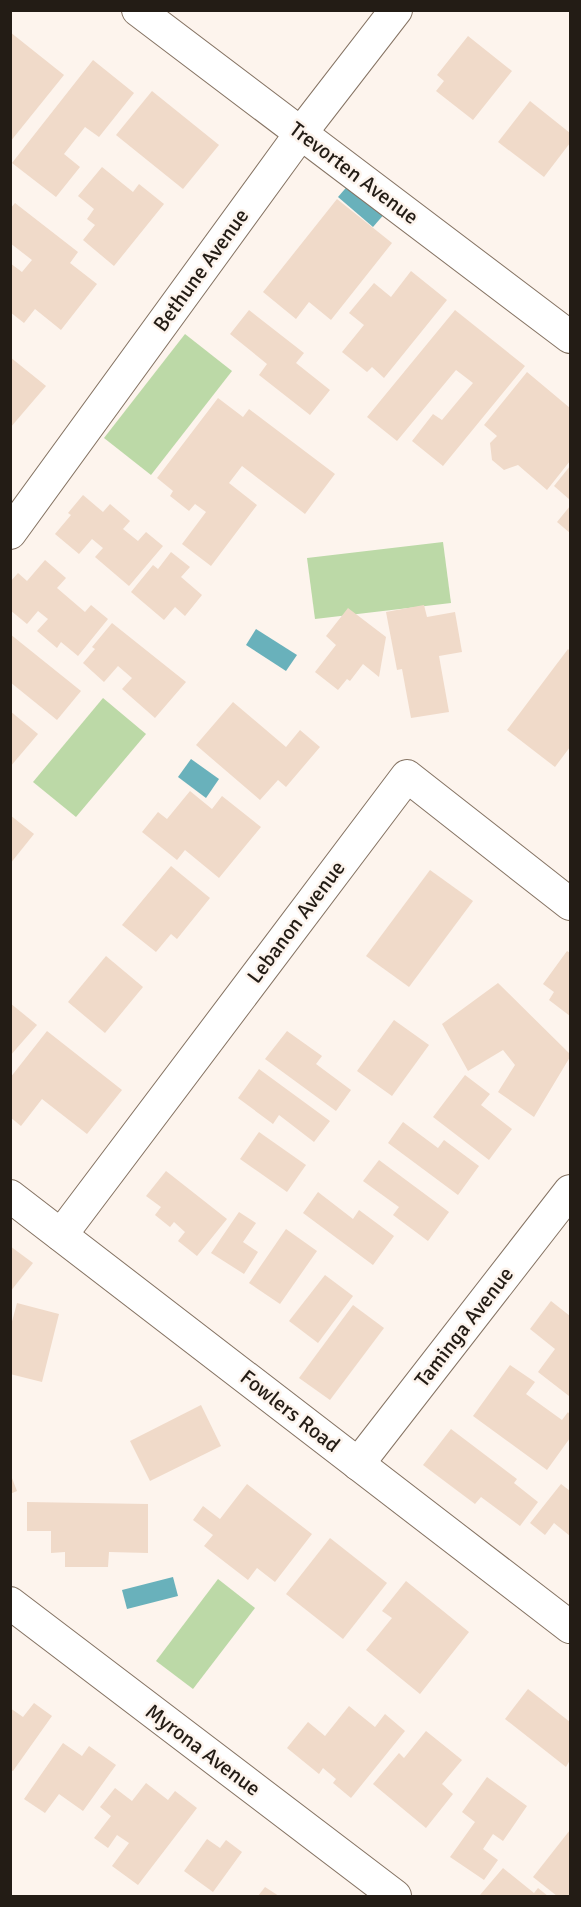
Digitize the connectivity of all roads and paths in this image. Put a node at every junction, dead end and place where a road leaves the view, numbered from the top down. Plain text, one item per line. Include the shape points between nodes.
1 (138, 10) edge
2 (396, 10) edge
3 (301, 133) junction
4 (570, 337) edge
5 (10, 533) edge
6 (570, 904) edge
7 (570, 1191) edge
8 (10, 1196) edge
9 (61, 1235) junction
10 (358, 1464) junction
11 (10, 1603) edge
12 (570, 1627) edge
13 (395, 1896) edge

1 - 3 street, Trevorten Avenue
2 - 3 street, Bethune Avenue
3 - 4 street, Trevorten Avenue
3 - 5 street, Bethune Avenue
6 - 9 street, Lebanon Avenue via 407,776
7 - 10 street, Taminga Avenue
8 - 9 street, Fowlers Road
9 - 10 street, Fowlers Road
10 - 12 street, Fowlers Road
11 - 13 street, Myrona Avenue

